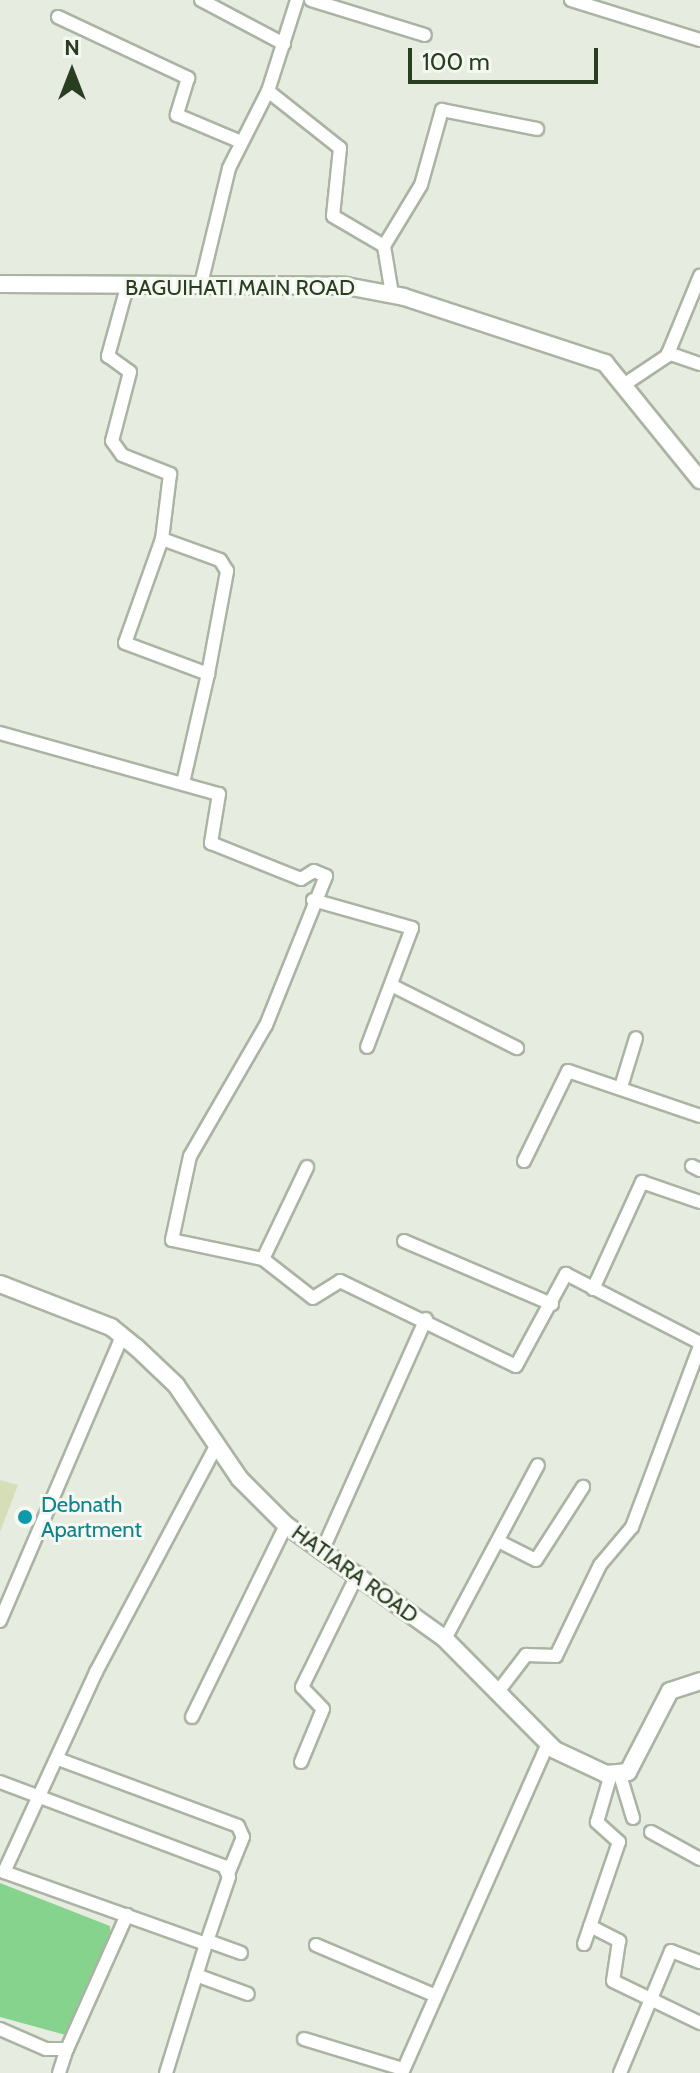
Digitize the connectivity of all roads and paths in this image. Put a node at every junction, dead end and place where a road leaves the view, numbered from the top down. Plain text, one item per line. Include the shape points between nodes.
1 (201, 0) edge
2 (297, 0) edge
3 (311, 0) edge
4 (571, 0) edge
5 (58, 17) dead end
6 (425, 35) dead end
7 (700, 40) edge
8 (284, 44) junction
9 (268, 91) junction
10 (537, 129) dead end
11 (239, 141) junction
12 (384, 246) junction
13 (700, 276) edge
14 (0, 284) edge
15 (201, 284) junction
16 (127, 287) junction
17 (392, 294) junction
18 (668, 353) junction
19 (700, 364) edge
20 (625, 384) junction
21 (700, 480) edge
22 (162, 539) junction
23 (208, 674) junction
24 (0, 733) edge
25 (183, 783) junction
26 (313, 900) junction
27 (391, 985) junction
28 (636, 1038) dead end
29 (367, 1047) dead end
30 (517, 1048) dead end
31 (621, 1087) junction
32 (700, 1116) edge
33 (524, 1161) dead end
34 (307, 1167) dead end
35 (700, 1202) edge
36 (404, 1241) dead end
37 (263, 1259) junction
38 (0, 1284) edge
39 (593, 1289) junction
40 (552, 1304) junction
41 (426, 1319) junction
42 (122, 1336) junction
43 (700, 1344) edge
44 (216, 1446) junction
45 (538, 1465) dead end
46 (583, 1487) dead end
47 (286, 1525) junction
48 (498, 1541) junction
49 (323, 1549) junction
50 (358, 1573) junction
51 (0, 1621) edge
52 (445, 1639) junction
53 (700, 1681) edge
54 (500, 1689) junction
55 (192, 1717) dead end
56 (548, 1744) junction
57 (58, 1759) junction
58 (301, 1762) dead end
59 (616, 1775) junction
60 (0, 1782) edge
61 (38, 1797) junction
62 (633, 1818) dead end
63 (651, 1832) dead end
64 (700, 1859) edge
65 (229, 1871) junction
66 (2, 1872) edge
67 (127, 1915) junction
68 (590, 1926) junction
69 (207, 1942) junction
70 (584, 1944) dead end
71 (316, 1945) dead end
72 (241, 1953) dead end
73 (700, 1962) edge
74 (196, 1975) junction
75 (248, 1994) dead end
76 (436, 1996) junction
77 (650, 2001) junction
78 (700, 2023) edge
79 (0, 2029) edge
80 (304, 2039) dead end
81 (67, 2049) junction
82 (403, 2071) edge
83 (59, 2073) edge
84 (166, 2073) edge
85 (620, 2073) edge

1 - 8 street
2 - 8 street
3 - 6 street
4 - 7 street
5 - 11 street via 188,78 177,115
8 - 9 street
9 - 11 street
9 - 12 street via 340,148 333,216
10 - 12 street via 442,110 421,185
11 - 15 street
12 - 17 street
13 - 18 street
14 - 16 street, BAGUIHATI MAIN ROAD
15 - 16 street, BAGUIHATI MAIN ROAD
15 - 17 street, BAGUIHATI MAIN ROAD via 346,286
16 - 22 street via 108,356 130,372 112,441 122,455 170,474
17 - 20 street, BAGUIHATI MAIN ROAD via 605,363
18 - 19 street
18 - 20 street
20 - 21 street, BAGUIHATI MAIN ROAD
22 - 23 street via 220,560 227,571
22 - 23 street via 125,643
23 - 25 street
24 - 25 street
25 - 26 street via 221,798 211,843 301,879 314,871 326,876
26 - 27 street via 412,928
26 - 37 street via 266,1025 190,1156 172,1240
27 - 29 street
27 - 30 street
28 - 31 street
31 - 32 street
31 - 33 street via 568,1071
34 - 37 street
35 - 39 street via 642,1182
36 - 40 street
37 - 41 street via 313,1298 340,1281
38 - 42 street, HATIARA ROAD
39 - 40 street via 566,1274
39 - 43 street
40 - 41 street via 516,1366
41 - 49 street
42 - 44 street, HATIARA ROAD via 176,1385
42 - 51 street
43 - 54 street via 632,1527 600,1565 556,1656 526,1655
44 - 47 street, HATIARA ROAD
44 - 57 street
45 - 48 street
46 - 48 street via 536,1560
47 - 49 street, HATIARA ROAD
47 - 55 street
48 - 52 street
49 - 50 street, HATIARA ROAD
50 - 52 street, HATIARA ROAD
50 - 58 street via 302,1687 323,1709
52 - 54 street, HATIARA ROAD
53 - 59 street via 670,1691 635,1766
54 - 56 street, HATIARA ROAD
56 - 59 street, HATIARA ROAD
56 - 76 street
57 - 61 street
57 - 65 street via 238,1826 243,1837
59 - 62 street
59 - 68 street via 597,1822 619,1842
60 - 61 street
61 - 65 street
61 - 66 street
63 - 64 street
65 - 69 street
66 - 67 street
67 - 69 street
67 - 81 street
68 - 70 street
68 - 77 street via 619,1941 613,1981
69 - 72 street
69 - 74 street
71 - 76 street
73 - 77 street via 671,1951
74 - 75 street
74 - 84 street
76 - 82 street
77 - 78 street
77 - 85 street
79 - 81 street via 46,2049
80 - 82 street
81 - 83 street

